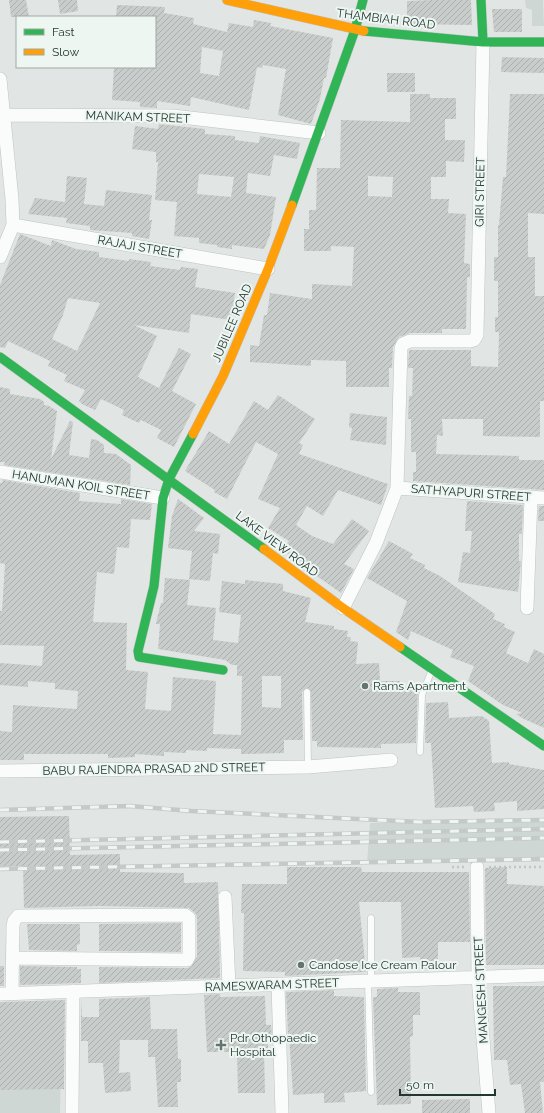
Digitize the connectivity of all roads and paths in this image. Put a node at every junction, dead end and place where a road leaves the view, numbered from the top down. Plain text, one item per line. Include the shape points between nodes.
1 (227, 0) edge
2 (363, 0) edge
3 (481, 0) edge
4 (355, 30) junction
5 (483, 42) junction
6 (544, 42) edge
7 (0, 79) edge
8 (2, 114) edge
9 (319, 133) junction
10 (13, 225) junction
11 (0, 257) edge
12 (268, 269) junction
13 (0, 357) edge
14 (0, 472) edge
15 (169, 479) junction
16 (397, 488) junction
17 (163, 498) junction
18 (531, 498) junction
19 (544, 498) edge
20 (343, 608) junction
21 (527, 608) dead end
22 (432, 668) junction
23 (223, 670) dead end
24 (307, 692) dead end
25 (544, 746) edge
26 (420, 752) dead end
27 (391, 760) dead end
28 (308, 767) junction
29 (0, 771) edge
30 (452, 867) dead end
31 (477, 867) junction
32 (544, 867) edge
33 (225, 897) dead end
34 (371, 918) dead end
35 (13, 958) junction
36 (544, 975) edge
37 (478, 977) junction
38 (370, 982) junction
39 (278, 985) junction
40 (229, 986) junction
41 (73, 992) junction
42 (6, 994) edge
43 (371, 1092) dead end
44 (72, 1113) edge
45 (282, 1113) edge
46 (489, 1113) edge

1 - 4 street, THAMBIAH ROAD
2 - 4 street, JUBILEE ROAD
3 - 5 street
4 - 5 street, THAMBIAH ROAD
4 - 9 street, JUBILEE ROAD
5 - 6 street, THAMBIAH ROAD
5 - 16 street, GIRI STREET via 477,335 474,340 467,342 410,341 403,344
7 - 8 street
8 - 9 street, MANIKAM STREET via 173,116
8 - 10 street
9 - 12 street, JUBILEE ROAD
10 - 11 street
10 - 12 street, RAJAJI STREET
12 - 15 street, JUBILEE ROAD via 223,376
13 - 15 street, LAKE VIEW ROAD
14 - 17 street, HANUMAN KOIL STREET
15 - 17 street, JUBILEE ROAD
15 - 20 street, LAKE VIEW ROAD
16 - 18 street, SATHYAPURI STREET
16 - 20 street via 376,543
17 - 23 street, JUBILEE ROAD via 154,586 138,651 139,657
18 - 19 street, SATHYAPURI STREET
18 - 21 street
20 - 22 street, LAKE VIEW ROAD
22 - 25 street, LAKE VIEW ROAD
22 - 26 lane via 422,695
24 - 28 lane
27 - 28 street, BABU RAJENDRA PRASAD 2ND STREET
28 - 29 street, BABU RAJENDRA PRASAD 2ND STREET
30 - 31 path
31 - 32 path
31 - 37 street, MANGESH STREET
33 - 40 street
34 - 38 lane
35 - 35 street via 13,926 18,916 185,915 189,918 187,960
35 - 42 street
36 - 37 street, RAMESWARAM STREET
37 - 38 street, RAMESWARAM STREET
37 - 46 street, MANGESH STREET
38 - 39 street, RAMESWARAM STREET
38 - 43 lane
39 - 40 street, RAMESWARAM STREET
39 - 45 street
40 - 41 street, RAMESWARAM STREET
41 - 42 street, RAMESWARAM STREET
41 - 44 street

